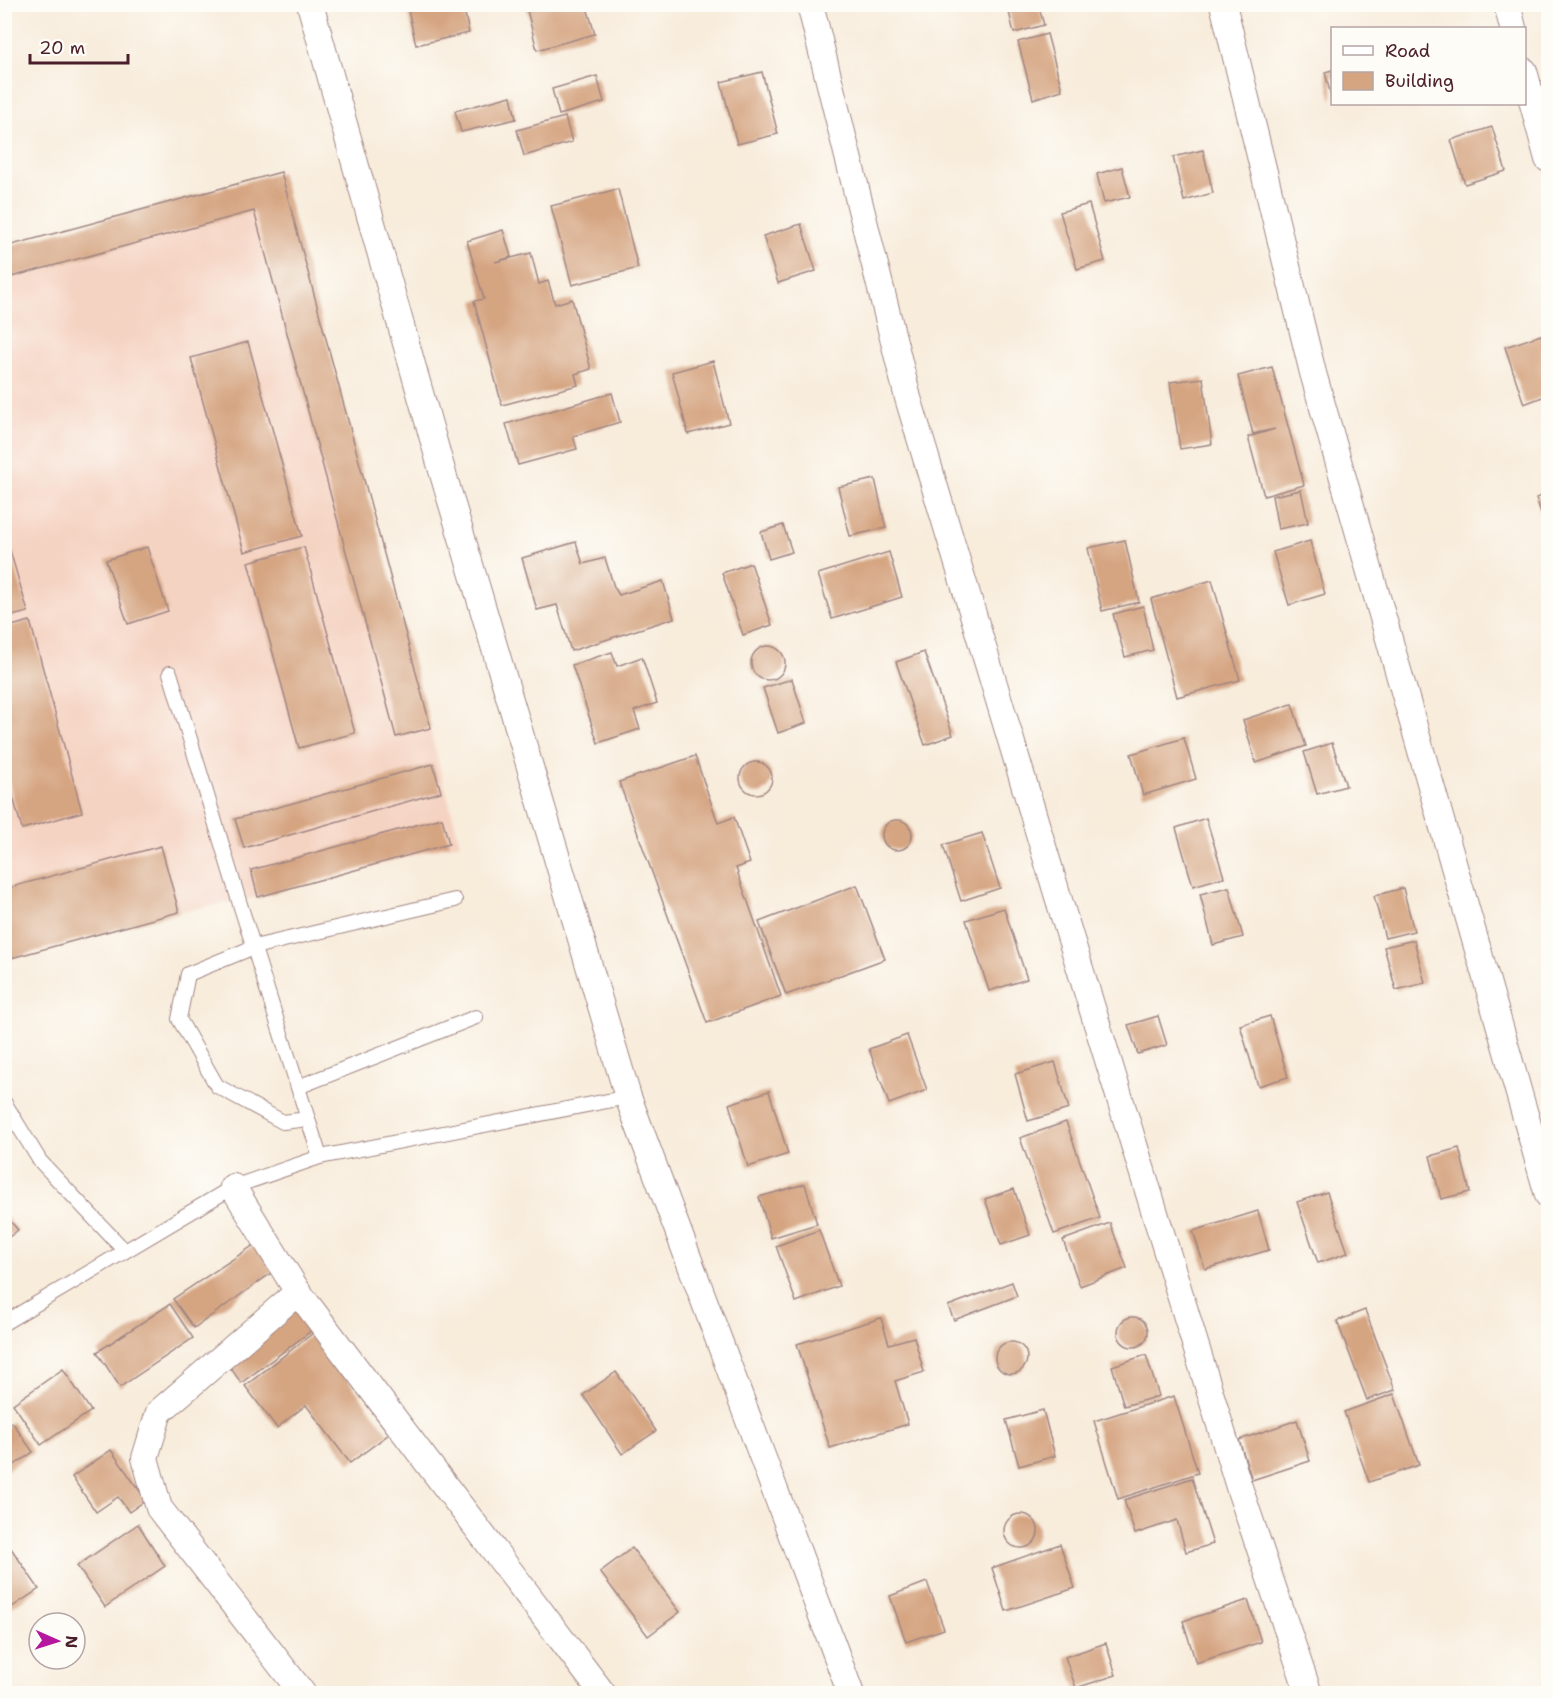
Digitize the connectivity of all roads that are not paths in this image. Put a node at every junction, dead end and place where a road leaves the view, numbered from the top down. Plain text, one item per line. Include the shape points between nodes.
1 (310, 4) edge
2 (810, 4) edge
3 (1223, 4) edge
4 (1507, 4) edge
5 (1513, 27) edge
6 (1526, 78) edge
7 (1548, 159) edge
8 (170, 673) dead end
9 (455, 900) dead end
10 (254, 948) junction
11 (476, 1017) dead end
12 (298, 1087) junction
13 (628, 1097) junction
14 (4, 1102) edge
15 (308, 1119) junction
16 (320, 1157) junction
17 (233, 1187) junction
18 (1548, 1196) edge
19 (125, 1251) junction
20 (298, 1292) junction
21 (4, 1323) edge
22 (303, 1694) edge
23 (603, 1694) edge
24 (851, 1694) edge
25 (1309, 1694) edge

1 - 13 street via 442,474
2 - 25 street via 908,398 1232,1465
3 - 18 street via 1313,373
4 - 5 street
6 - 7 street
8 - 10 lane
9 - 10 lane
10 - 12 lane
10 - 15 lane via 188,974 179,1019 217,1086 284,1122
11 - 12 lane
12 - 15 lane
13 - 16 lane
13 - 24 street
14 - 19 lane via 40,1161
15 - 16 lane
16 - 17 lane
17 - 19 lane
17 - 20 street
19 - 21 lane
20 - 22 street via 159,1412 145,1458 159,1508
20 - 23 street

